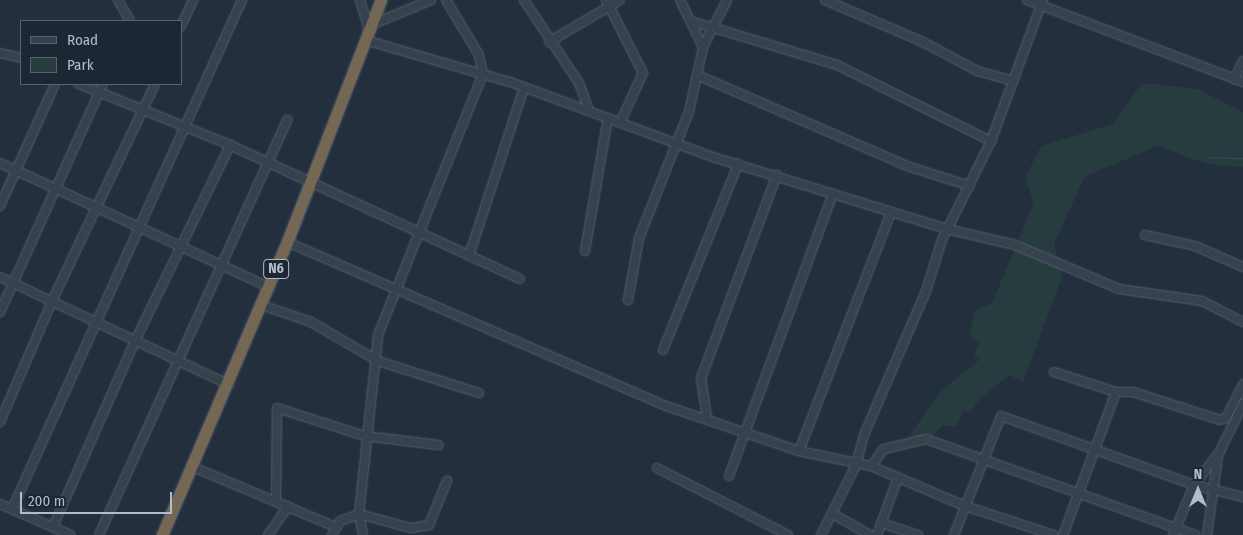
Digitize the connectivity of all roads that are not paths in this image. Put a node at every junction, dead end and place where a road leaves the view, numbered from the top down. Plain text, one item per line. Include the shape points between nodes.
1 (118, 0) edge
2 (193, 0) edge
3 (242, 0) edge
4 (360, 0) edge
5 (380, 0) edge
6 (431, 0) edge
7 (446, 0) edge
8 (524, 0) edge
9 (620, 0) edge
10 (680, 0) edge
11 (727, 0) edge
12 (825, 0) edge
13 (1027, 0) edge
14 (608, 3) edge
15 (1042, 3) edge
16 (129, 20) edge
17 (694, 22) junction
18 (182, 24) edge
19 (714, 27) junction
20 (368, 32) junction
21 (549, 42) junction
22 (703, 47) junction
23 (0, 53) edge
24 (20, 58) edge
25 (1243, 61) edge
26 (483, 74) junction
27 (697, 74) junction
28 (1234, 79) junction
29 (1014, 80) junction
30 (1243, 82) edge
31 (55, 85) edge
32 (81, 85) edge
33 (102, 85) edge
34 (155, 85) edge
35 (524, 88) junction
36 (99, 92) junction
37 (144, 108) junction
38 (589, 111) junction
39 (608, 118) junction
40 (287, 120) dead end
41 (620, 123) junction
42 (185, 126) junction
43 (991, 141) junction
44 (675, 142) junction
45 (230, 145) junction
46 (0, 163) edge
47 (267, 164) junction
48 (738, 164) junction
49 (17, 171) junction
50 (778, 176) junction
51 (309, 185) junction
52 (970, 186) junction
53 (56, 188) junction
54 (833, 194) junction
55 (0, 206) edge
56 (98, 208) junction
57 (892, 212) junction
58 (138, 226) junction
59 (947, 229) junction
60 (420, 234) junction
61 (1144, 235) dead end
62 (287, 242) junction
63 (181, 245) junction
64 (586, 251) dead end
65 (469, 256) junction
66 (221, 263) junction
67 (1243, 267) edge
68 (0, 277) edge
69 (520, 279) dead end
70 (13, 283) junction
71 (268, 287) junction
72 (396, 293) junction
73 (628, 300) dead end
74 (52, 301) junction
75 (261, 305) junction
76 (0, 312) edge
77 (98, 322) junction
78 (1243, 322) edge
79 (136, 339) junction
80 (663, 350) dead end
81 (179, 359) junction
82 (378, 361) junction
83 (1054, 372) dead end
84 (1243, 384) edge
85 (229, 385) junction
86 (1116, 392) junction
87 (479, 393) dead end
88 (1243, 404) edge
89 (707, 418) junction
90 (0, 422) edge
91 (744, 430) junction
92 (365, 436) junction
93 (438, 446) dead end
94 (1096, 449) junction
95 (799, 452) junction
96 (1219, 453) junction
97 (982, 459) junction
98 (856, 465) junction
99 (193, 466) junction
100 (872, 466) junction
101 (657, 468) dead end
102 (729, 476) dead end
103 (897, 480) junction
104 (446, 481) dead end
105 (1194, 485) junction
106 (1210, 490) junction
107 (1079, 494) junction
108 (1243, 497) edge
109 (276, 500) junction
110 (0, 504) edge
111 (288, 506) junction
112 (966, 506) junction
113 (12, 510) junction
114 (359, 514) junction
115 (833, 514) junction
116 (881, 523) junction
117 (1177, 526) junction
118 (53, 527) junction
119 (336, 527) junction
120 (71, 535) edge
121 (99, 535) edge
122 (162, 535) edge
123 (268, 535) edge
124 (332, 535) edge
125 (363, 535) edge
126 (788, 535) edge
127 (821, 535) edge
128 (870, 535) edge
129 (878, 535) edge
130 (918, 535) edge
131 (954, 535) edge
132 (1053, 535) edge
133 (1063, 535) edge
134 (1173, 535) edge
135 (1195, 535) edge
136 (1207, 535) edge

1 - 16 street
2 - 18 street
3 - 42 street
4 - 20 street
5 - 20 highway, N6
6 - 20 street
7 - 26 street via 479,56
8 - 21 street
9 - 14 street
10 - 17 street
11 - 19 street
12 - 29 street via 924,42 977,71
13 - 15 street
14 - 21 street
14 - 41 street via 643,73
15 - 28 street
15 - 29 street
17 - 19 street
17 - 22 street
19 - 22 street
19 - 43 street via 837,64
20 - 26 street
20 - 51 highway, N6
21 - 38 street via 579,83
22 - 27 street
23 - 24 street
25 - 28 street
26 - 35 street
26 - 60 street
27 - 44 street via 689,112
27 - 52 street via 907,166
28 - 30 street
29 - 43 street
31 - 49 street
32 - 36 street
33 - 36 street
34 - 37 street
35 - 38 street
35 - 65 street
36 - 37 street
36 - 53 street
37 - 42 street
37 - 56 street
38 - 39 street
39 - 41 street
39 - 64 street
40 - 47 street
41 - 44 street
42 - 45 street
42 - 58 street
43 - 52 street
44 - 48 street
44 - 73 street via 639,238
45 - 47 street
45 - 63 street
46 - 49 street
47 - 51 street
47 - 66 street
48 - 50 street
48 - 80 street
49 - 53 street
49 - 55 street
50 - 54 street
50 - 89 street via 701,378
51 - 60 street
51 - 62 highway, N6
52 - 59 street
53 - 56 street
53 - 70 street
54 - 57 street
54 - 91 street
56 - 58 street
56 - 74 street
57 - 59 street
57 - 95 street
58 - 63 street
58 - 77 street
59 - 78 street via 1015,245 1118,290 1202,301
59 - 98 street via 926,291 864,435
60 - 65 street
60 - 72 street
61 - 67 street via 1195,246
62 - 71 highway, N6
62 - 72 street
63 - 66 street
63 - 79 street
65 - 69 street
66 - 71 street
66 - 81 street
68 - 70 street
70 - 74 street
70 - 76 street
71 - 75 highway, N6
72 - 82 street via 378,335
72 - 89 street via 666,406
74 - 77 street
74 - 90 street
75 - 82 street via 311,322
75 - 85 highway, N6
77 - 79 street
77 - 113 street
79 - 81 street
79 - 118 street
81 - 85 street
81 - 121 street
82 - 87 street
82 - 92 street
83 - 86 street
84 - 86 street via 1226,418 1220,420 1134,392
85 - 99 highway, N6
86 - 94 street
88 - 96 street
89 - 91 street
91 - 95 street
91 - 102 street
92 - 93 street
92 - 109 street via 277,408
92 - 114 street
94 - 97 street via 1001,416
94 - 105 street
94 - 107 street
95 - 98 street
96 - 105 street
96 - 106 street
97 - 100 street via 914,439 884,449
97 - 107 street
97 - 112 street
98 - 100 street
98 - 115 street
99 - 109 street
99 - 122 highway, N6
100 - 103 street
101 - 126 street
103 - 112 street
103 - 116 street
104 - 114 street via 429,525 411,528
105 - 106 street
105 - 117 street
106 - 108 street
106 - 136 street
107 - 117 street
107 - 133 street
109 - 111 street
110 - 113 street
111 - 119 street
111 - 123 street
112 - 131 street
112 - 132 street
113 - 118 street
114 - 119 street via 346,518
114 - 125 street
115 - 127 street
115 - 128 street
116 - 129 street
116 - 130 street
117 - 134 street
117 - 135 street
118 - 120 street
119 - 124 street

